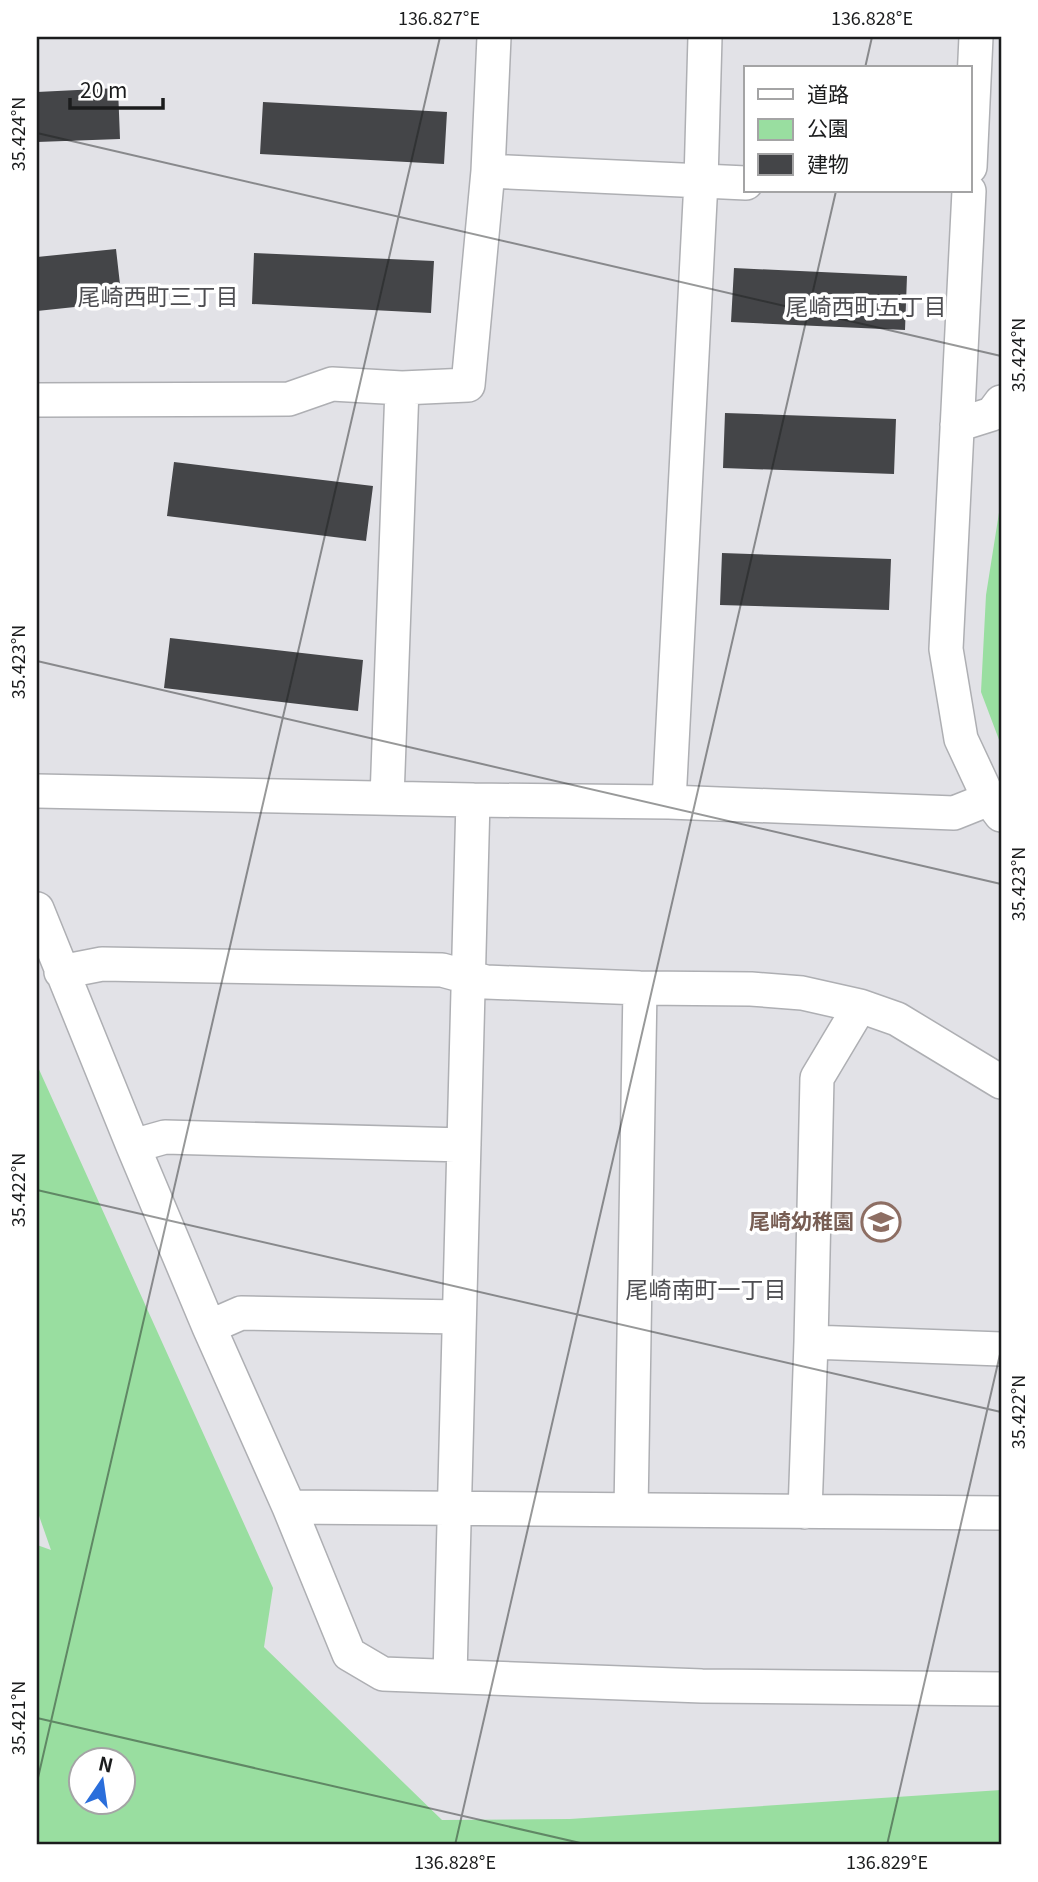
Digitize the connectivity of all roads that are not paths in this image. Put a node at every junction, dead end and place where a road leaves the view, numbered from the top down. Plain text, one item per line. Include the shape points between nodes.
1 (494, 37) edge
2 (705, 37) edge
3 (976, 37) edge
4 (972, 124) edge
5 (488, 171) junction
6 (701, 181) junction
7 (744, 183) edge
8 (969, 192) edge
9 (402, 388) junction
10 (37, 400) edge
11 (1001, 402) edge
12 (957, 425) junction
13 (37, 792) edge
14 (387, 798) junction
15 (473, 800) junction
16 (669, 802) junction
17 (995, 807) edge
18 (37, 909) edge
19 (61, 972) junction
20 (468, 976) junction
21 (640, 988) junction
22 (860, 1006) junction
23 (1001, 1082) edge
24 (464, 1145) junction
25 (133, 1146) junction
26 (459, 1317) junction
27 (209, 1326) junction
28 (811, 1342) junction
29 (1001, 1349) edge
30 (289, 1507) junction
31 (454, 1508) junction
32 (631, 1510) junction
33 (805, 1512) junction
34 (1001, 1513) edge
35 (450, 1676) junction
36 (1001, 1689) edge

1 - 5 street
2 - 6 street
3 - 4 street
5 - 6 street
5 - 9 street via 468,385
6 - 7 street
6 - 16 street
8 - 12 street
9 - 10 street via 332,384 289,399
9 - 14 street
11 - 12 street via 992,414
12 - 17 street via 946,649 961,739
13 - 14 street
14 - 15 street
15 - 16 street
15 - 20 street
16 - 17 street via 954,813
18 - 19 street
19 - 20 street via 102,964 442,970
19 - 25 street
20 - 21 street via 486,982
20 - 24 street
21 - 22 street via 802,993
21 - 32 street
22 - 23 street via 897,1019
22 - 28 street via 817,1078
24 - 25 street via 165,1137
24 - 26 street
25 - 27 street
26 - 27 street via 241,1313
26 - 31 street
27 - 30 street
28 - 29 street
28 - 33 street
30 - 31 street
30 - 35 street via 349,1654 383,1674
31 - 32 street
31 - 35 street
32 - 33 street
33 - 34 street
35 - 36 street via 702,1686

